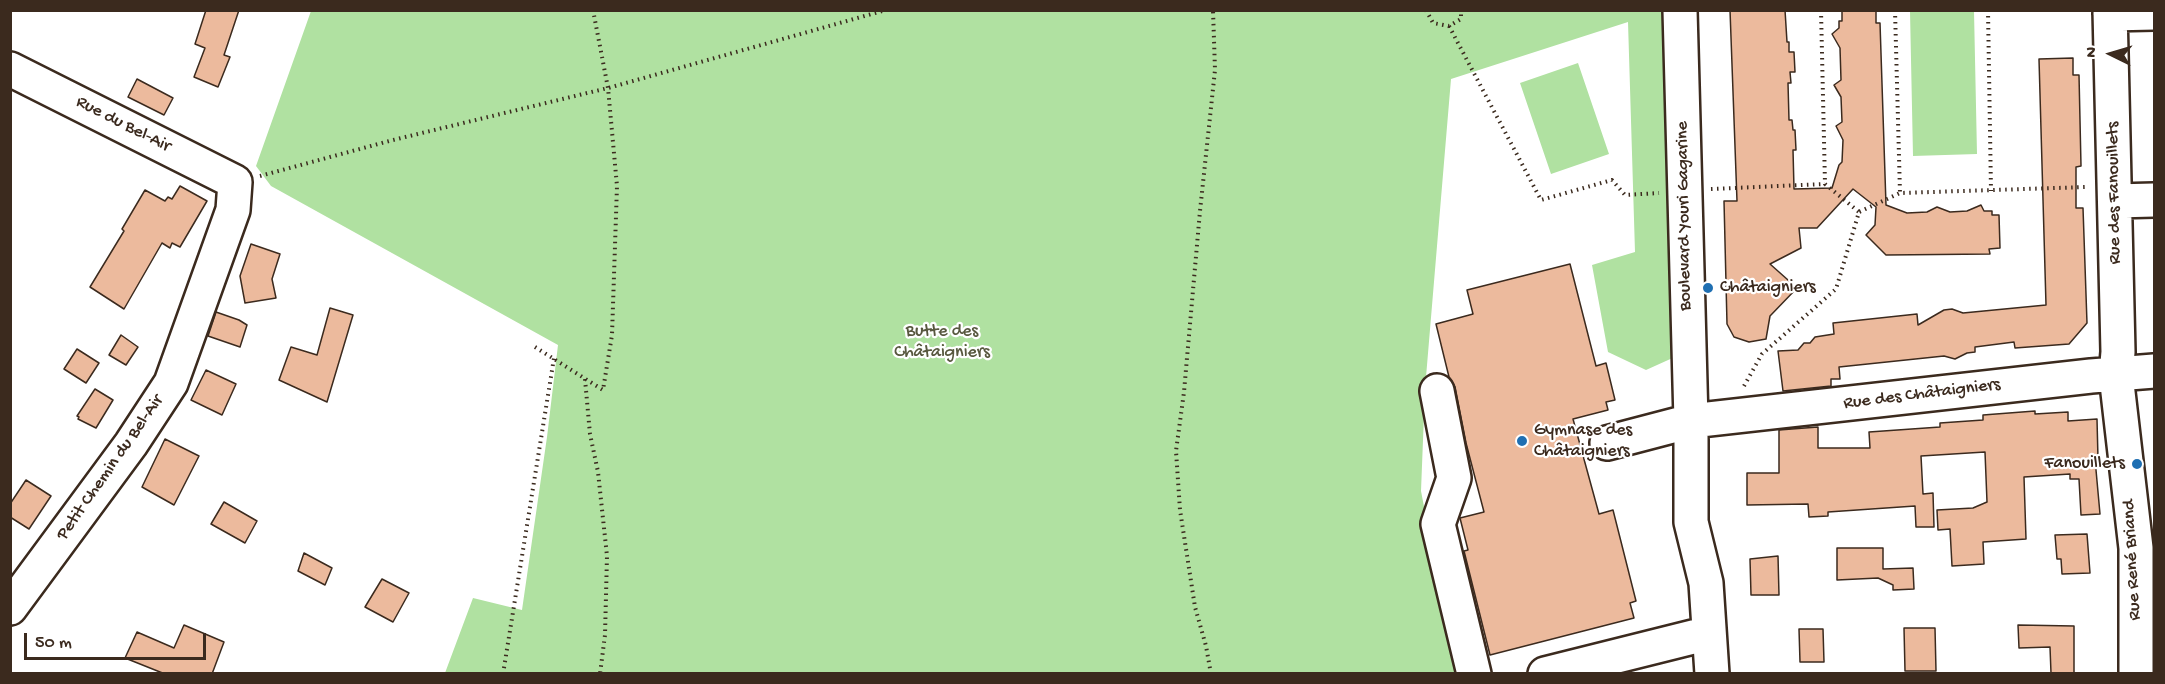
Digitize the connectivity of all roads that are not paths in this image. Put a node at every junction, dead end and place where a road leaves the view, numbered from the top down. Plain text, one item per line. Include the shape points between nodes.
1 (1680, 10) edge
2 (2110, 12) edge
3 (2154, 13) edge
4 (10, 69) edge
5 (235, 182) joint
6 (2115, 194) junction
7 (2154, 200) edge
8 (2154, 371) edge
9 (2116, 375) junction
10 (1437, 391) dead end
11 (1690, 421) junction
12 (1607, 443) dead end
13 (10, 608) edge
14 (1709, 633) junction
15 (1474, 674) edge
16 (1545, 674) edge
17 (1712, 674) edge
18 (2136, 674) edge

1 - 11 street, Boulevard Youri Gagarine
2 - 3 street
2 - 6 street, Rue des Fanouillets
4 - 5 street, Rue du Bel-Air
5 - 13 street, Petit Chemin du Bel-Air via 233,210 171,383
6 - 7 street
6 - 9 street, Rue des Fanouillets
8 - 9 street, Rue des Châtaigniers
9 - 11 street, Rue des Châtaigniers
9 - 18 street, Rue René Briand via 2136,548
10 - 15 street via 1454,478 1438,524
11 - 12 street, Rue des Châtaigniers
11 - 14 street, Boulevard Youri Gagarine via 1691,522 1706,583
14 - 16 street
14 - 17 street, Boulevard Youri Gagarine

